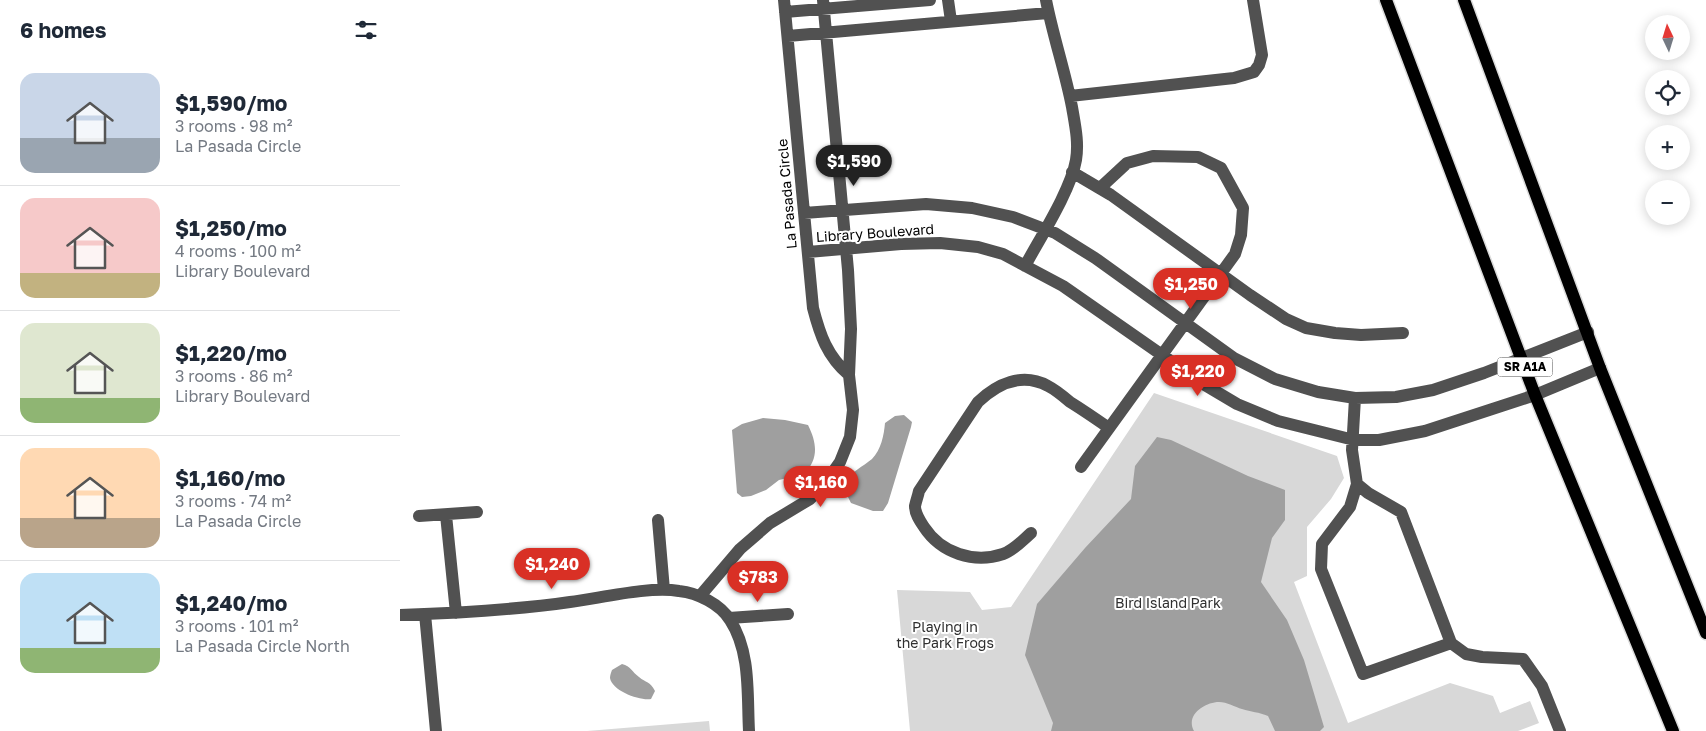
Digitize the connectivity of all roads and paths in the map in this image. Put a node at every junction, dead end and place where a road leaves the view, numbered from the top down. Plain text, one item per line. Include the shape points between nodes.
1 (930, 0) edge
2 (948, 0) edge
3 (1253, 0) edge
4 (1386, 0) edge
5 (1464, 0) edge
6 (824, 5) edge
7 (785, 6) edge
8 (1047, 6) edge
9 (951, 22) junction
10 (826, 33) junction
11 (788, 36) junction
12 (1070, 96) junction
13 (1072, 172) junction
14 (1100, 188) junction
15 (842, 209) junction
16 (804, 213) junction
17 (1045, 229) junction
18 (846, 250) junction
19 (808, 252) junction
20 (1025, 266) junction
21 (1219, 273) junction
22 (1184, 322) junction
23 (1588, 332) junction
24 (1403, 333) dead end
25 (1162, 355) junction
26 (1522, 358) junction
27 (1600, 368) junction
28 (849, 375) junction
29 (1534, 394) junction
30 (1355, 398) junction
31 (1109, 428) junction
32 (1354, 440) junction
33 (1081, 467) dead end
34 (1357, 484) junction
35 (477, 512) dead end
36 (446, 514) junction
37 (419, 516) dead end
38 (658, 520) dead end
39 (1030, 533) dead end
40 (664, 590) junction
41 (700, 596) junction
42 (456, 613) junction
43 (424, 614) junction
44 (788, 614) dead end
45 (400, 615) edge
46 (730, 618) junction
47 (1706, 633) edge
48 (1451, 643) junction
49 (436, 731) edge
50 (749, 731) edge
51 (1560, 731) edge
52 (1673, 731) edge

1 - 6 street
2 - 9 street
3 - 12 street via 1262,55 1254,72 1234,78
4 - 26 main road, SR A1A
5 - 23 main road
6 - 7 street
6 - 10 street
7 - 11 street, La Pasada Circle
8 - 9 street
8 - 12 street
9 - 10 street
10 - 11 street
10 - 15 street
11 - 16 street, La Pasada Circle
12 - 13 street via 1077,135
13 - 14 street
13 - 17 street
14 - 21 street
14 - 21 street via 1127,163 1153,156 1198,157 1221,168 1242,208 1241,235 1235,254
15 - 16 street, Library Boulevard
15 - 17 street, Library Boulevard via 926,204 972,208
15 - 18 street
16 - 19 street, La Pasada Circle
17 - 20 street
17 - 22 street, Library Boulevard via 1095,258
18 - 19 street, Library Boulevard
18 - 20 street, Library Boulevard via 940,243 1002,254
18 - 28 street via 851,329
19 - 28 street, La Pasada Circle via 813,308 819,333 835,363
20 - 25 street, Library Boulevard via 1063,286
21 - 22 street
21 - 24 street via 1286,319 1306,328 1362,335
22 - 25 street
22 - 30 street, Library Boulevard via 1234,358 1276,379 1318,392
23 - 26 street, Library Boulevard
23 - 27 main road
25 - 31 street
25 - 32 street, Library Boulevard via 1237,404 1278,421
26 - 29 main road, SR A1A
26 - 30 street, Library Boulevard via 1433,390 1396,397
27 - 29 street, Library Boulevard
27 - 47 main road
28 - 41 street via 853,410 850,436 840,462 810,499 770,523 740,549
29 - 32 street, Library Boulevard via 1425,431 1379,440
29 - 52 main road, SR A1A
30 - 32 street
31 - 33 street
31 - 39 street via 1047,385 1034,382 1019,380 1006,383 978,402 919,491 915,507 919,520 930,538 948,550 969,557 1003,554 1015,548
32 - 34 street via 1352,450
34 - 48 street via 1401,512
34 - 48 street via 1350,507 1322,544 1321,569 1363,674
35 - 36 street
36 - 37 street
36 - 42 street
38 - 40 street
40 - 41 street
40 - 42 street
41 - 46 street
42 - 43 street
43 - 45 street
43 - 49 street
44 - 46 street
46 - 50 street via 744,655
48 - 51 street via 1466,654 1523,659 1542,686

